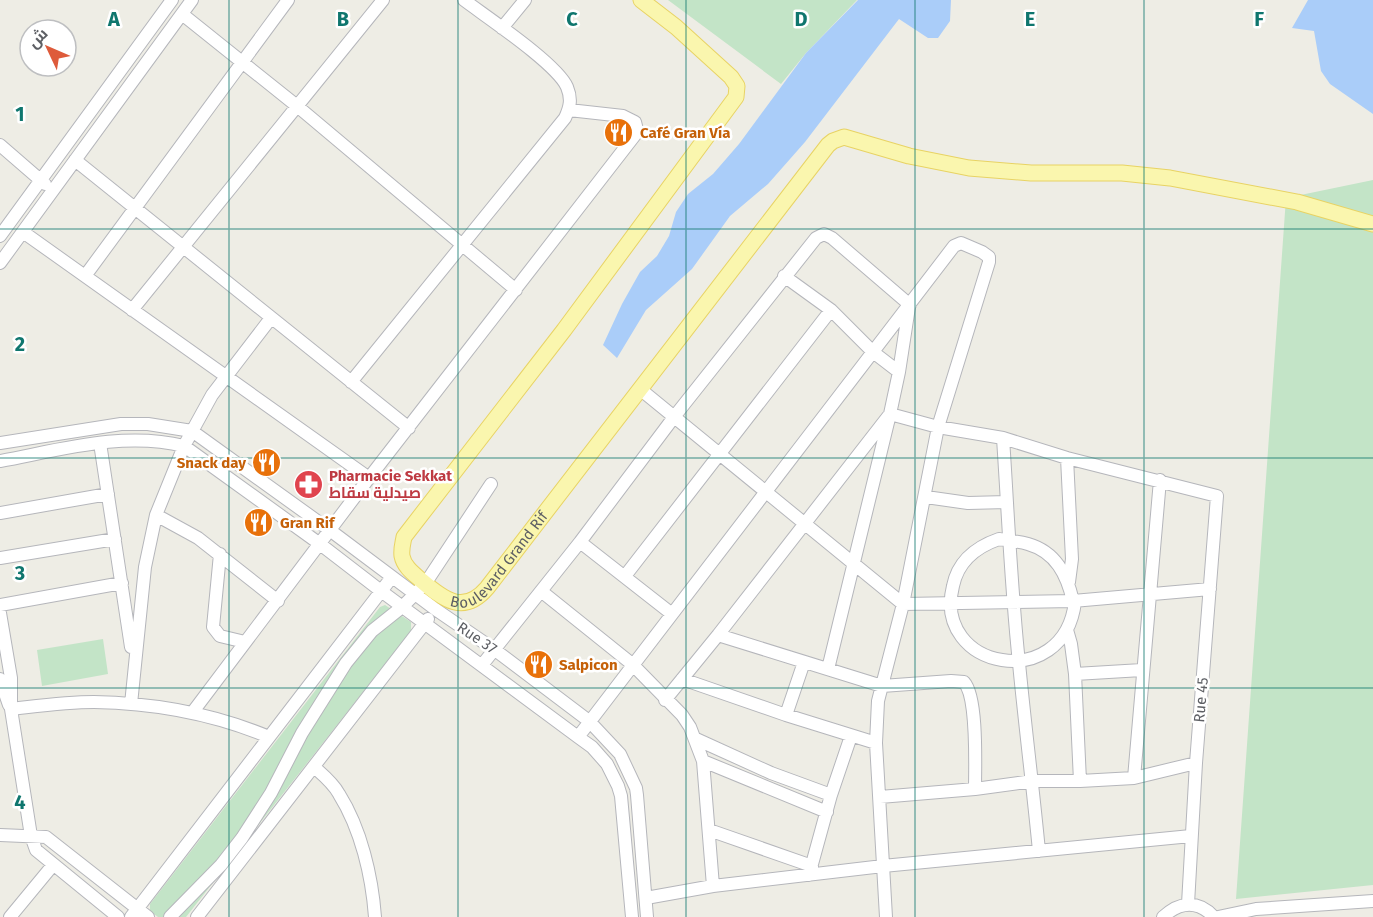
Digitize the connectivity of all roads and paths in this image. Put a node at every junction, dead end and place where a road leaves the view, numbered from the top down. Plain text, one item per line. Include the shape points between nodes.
1 (172, 0) edge
2 (192, 0) edge
3 (288, 0) edge
4 (383, 0) edge
5 (464, 0) edge
6 (525, 0) edge
7 (640, 0) edge
8 (182, 14) junction
9 (502, 28) junction
10 (243, 62) junction
11 (297, 106) junction
12 (569, 110) junction
13 (1, 149) edge
14 (75, 160) junction
15 (40, 180) junction
16 (53, 191) junction
17 (135, 207) junction
18 (1373, 224) edge
19 (23, 232) junction
20 (0, 236) edge
21 (462, 244) junction
22 (185, 247) junction
23 (0, 263) edge
24 (84, 276) junction
25 (784, 276) junction
26 (516, 290) junction
27 (910, 305) junction
28 (132, 310) junction
29 (831, 310) junction
30 (271, 318) junction
31 (873, 352) junction
32 (899, 372) junction
33 (225, 375) junction
34 (351, 382) junction
35 (640, 389) junction
36 (890, 414) junction
37 (674, 417) junction
38 (409, 428) junction
39 (938, 428) junction
40 (192, 431) junction
41 (1003, 438) junction
42 (0, 443) edge
43 (100, 443) junction
44 (184, 447) junction
45 (719, 456) junction
46 (1067, 458) junction
47 (0, 461) edge
48 (369, 478) junction
49 (1160, 480) junction
50 (491, 484) dead end
51 (765, 493) junction
52 (108, 494) junction
53 (926, 497) junction
54 (1007, 502) junction
55 (0, 513) edge
56 (156, 515) junction
57 (804, 525) junction
58 (331, 531) junction
59 (115, 539) junction
60 (1008, 541) junction
61 (580, 542) junction
62 (320, 544) junction
63 (220, 554) junction
64 (0, 558) edge
65 (854, 564) junction
66 (625, 576) junction
67 (392, 577) junction
68 (1069, 583) junction
69 (122, 584) junction
70 (420, 589) junction
71 (1210, 589) junction
72 (381, 591) junction
73 (541, 591) junction
74 (1149, 595) junction
75 (278, 601) junction
76 (1073, 601) junction
77 (949, 603) junction
78 (903, 604) junction
79 (1014, 604) junction
80 (0, 605) edge
81 (402, 607) junction
82 (435, 609) junction
83 (0, 613) edge
84 (672, 614) junction
85 (424, 623) junction
86 (1067, 630) junction
87 (718, 635) junction
88 (245, 642) junction
89 (495, 650) junction
90 (1018, 661) junction
91 (804, 662) junction
92 (632, 664) junction
93 (482, 665) junction
94 (4, 666) edge
95 (828, 669) junction
96 (1142, 670) junction
97 (135, 672) junction
98 (1075, 674) junction
99 (0, 679) edge
100 (682, 679) junction
101 (882, 686) junction
102 (665, 700) junction
103 (131, 704) junction
104 (11, 709) junction
105 (192, 713) junction
106 (786, 715) junction
107 (589, 721) junction
108 (851, 736) junction
109 (269, 737) junction
110 (578, 737) junction
111 (696, 739) junction
112 (876, 743) junction
113 (703, 761) junction
114 (1196, 763) junction
115 (314, 767) junction
116 (771, 773) junction
117 (1134, 778) junction
118 (1033, 781) junction
119 (1080, 781) junction
120 (765, 786) junction
121 (975, 789) junction
122 (637, 795) junction
123 (831, 795) junction
124 (621, 796) junction
125 (880, 797) junction
126 (827, 812) junction
127 (709, 830) junction
128 (0, 835) edge
129 (31, 836) junction
130 (1191, 836) junction
131 (1039, 850) junction
132 (53, 865) junction
133 (883, 866) junction
134 (811, 871) junction
135 (713, 886) junction
136 (646, 898) junction
137 (1373, 901) edge
138 (1188, 904) junction
139 (134, 913) edge
140 (10, 917) edge
141 (118, 917) edge
142 (148, 917) edge
143 (170, 917) edge
144 (197, 917) edge
145 (375, 917) edge
146 (632, 917) edge
147 (647, 917) edge
148 (886, 917) edge
149 (1163, 917) edge
150 (1214, 917) edge
151 (1218, 917) edge

1 - 15 street
2 - 8 street
3 - 10 street
4 - 11 street
5 - 9 street
6 - 9 street
7 - 70 main road, Boulevard Grand Rif via 735,81 736,97 564,330 404,537 402,556
8 - 10 street
8 - 14 street
9 - 12 street via 558,73 569,94
10 - 11 street
10 - 17 street
11 - 21 street
11 - 22 street
12 - 21 street
12 - 26 street via 623,116 635,122 637,130
13 - 15 street
14 - 16 street
14 - 17 street
15 - 16 street
15 - 20 street
16 - 19 street
17 - 22 street
17 - 24 street
18 - 35 main road, Boulevard Grand Rif via 1297,202 1170,178 969,168 838,138 828,145
19 - 23 street
19 - 24 street
21 - 26 street
21 - 34 street
22 - 28 street
22 - 30 street
24 - 28 street
25 - 27 street via 813,241 824,234
25 - 29 street
25 - 37 street
26 - 38 street
27 - 31 street
27 - 32 street
27 - 39 street via 958,243 988,257
28 - 33 street
29 - 31 street
29 - 45 street
30 - 33 street
30 - 34 street
31 - 32 street
31 - 51 street
32 - 36 street
33 - 40 street
33 - 48 street
34 - 38 street
35 - 37 street
35 - 70 main road, Boulevard Grand Rif via 481,595 454,603
36 - 39 street
36 - 57 street
36 - 65 street
37 - 45 street
37 - 61 street
38 - 48 street
39 - 41 street
39 - 53 street
40 - 42 street via 122,424
40 - 44 street
40 - 58 street, Rue 37
41 - 46 street
41 - 54 street
43 - 44 street via 145,440
43 - 47 street
43 - 52 street
44 - 56 street
44 - 62 street, Rue 37
45 - 51 street
45 - 66 street
46 - 49 street
46 - 68 street via 1072,559
48 - 58 street
49 - 71 street, Rue 45 via 1217,496
49 - 74 street
50 - 70 street
51 - 57 street
51 - 84 street
52 - 55 street
52 - 59 street
53 - 54 street via 968,503
53 - 78 street
54 - 60 street
56 - 63 street
56 - 97 street via 145,567
57 - 65 street
57 - 87 street
58 - 62 street
58 - 67 street, Rue 37
59 - 64 street
59 - 69 street
60 - 68 street via 1028,544 1047,553 1061,567
60 - 77 street via 987,543 967,558 954,579
60 - 79 street
61 - 66 street
61 - 73 street
62 - 72 street, Rue 37
62 - 75 street
63 - 75 street
63 - 88 street via 213,627 223,637
65 - 78 street
65 - 95 street
66 - 84 street
67 - 70 street, Rue 37
67 - 72 street
68 - 76 street
69 - 80 street
69 - 97 street
70 - 81 street
70 - 82 street, Rue 37
71 - 74 street
71 - 114 street, Rue 45
72 - 81 street, Rue 37
72 - 109 street
73 - 89 street
73 - 92 street
74 - 76 street
74 - 96 street
75 - 88 street
76 - 79 street
76 - 86 street via 1074,612
77 - 78 street
77 - 79 street
77 - 90 street via 956,627 971,647 993,659
78 - 101 street
79 - 90 street
81 - 85 street, Rue 37
81 - 143 street via 372,631 346,663 242,838
82 - 85 street, Boulevard Grand Rif
82 - 89 street, Rue 37
83 - 94 street
84 - 92 street
85 - 93 street, Rue 37
85 - 115 street, Boulevard Grand Rif
86 - 90 street via 1047,652
86 - 98 street
87 - 91 street
87 - 100 street
88 - 105 street
89 - 93 street
89 - 107 street, Rue 37
90 - 118 street
91 - 95 street
91 - 106 street
92 - 102 street
92 - 107 street
93 - 110 street, Rue 37
94 - 104 street via 11,688
95 - 101 street
96 - 98 street
96 - 117 street
97 - 103 street
98 - 119 street
99 - 104 street
100 - 102 street
100 - 106 street
101 - 112 street
101 - 121 street via 951,681 966,684 974,730
102 - 111 street via 682,715
103 - 104 street via 92,702
103 - 105 street
104 - 129 street
105 - 109 street via 229,721
106 - 108 street
107 - 110 street
107 - 122 street, Rue 37 via 620,754
108 - 112 street
108 - 123 street
109 - 139 street
110 - 124 street, Rue 37 via 607,764
111 - 113 street
111 - 116 street
112 - 125 street
113 - 120 street
113 - 127 street
114 - 117 street
114 - 130 street, Rue 45
115 - 144 street, Boulevard Grand Rif
115 - 145 street via 338,792 350,815 368,869
116 - 120 street
116 - 123 street
117 - 119 street
118 - 119 street
118 - 121 street
118 - 131 street
120 - 126 street
121 - 125 street
122 - 124 street
122 - 136 street, Rue 37
123 - 126 street
124 - 146 street, Rue 37
125 - 133 street
126 - 134 street
127 - 134 street
127 - 135 street
128 - 129 street
129 - 132 street via 36,850
129 - 139 street via 46,837
130 - 131 street
130 - 138 street, Rue 45
131 - 133 street
132 - 140 street
132 - 141 street
133 - 134 street
133 - 148 street
134 - 135 street
135 - 136 street
136 - 147 street, Rue 37
137 - 151 street via 1256,909
138 - 149 street
138 - 150 street via 1203,908
139 - 142 street

